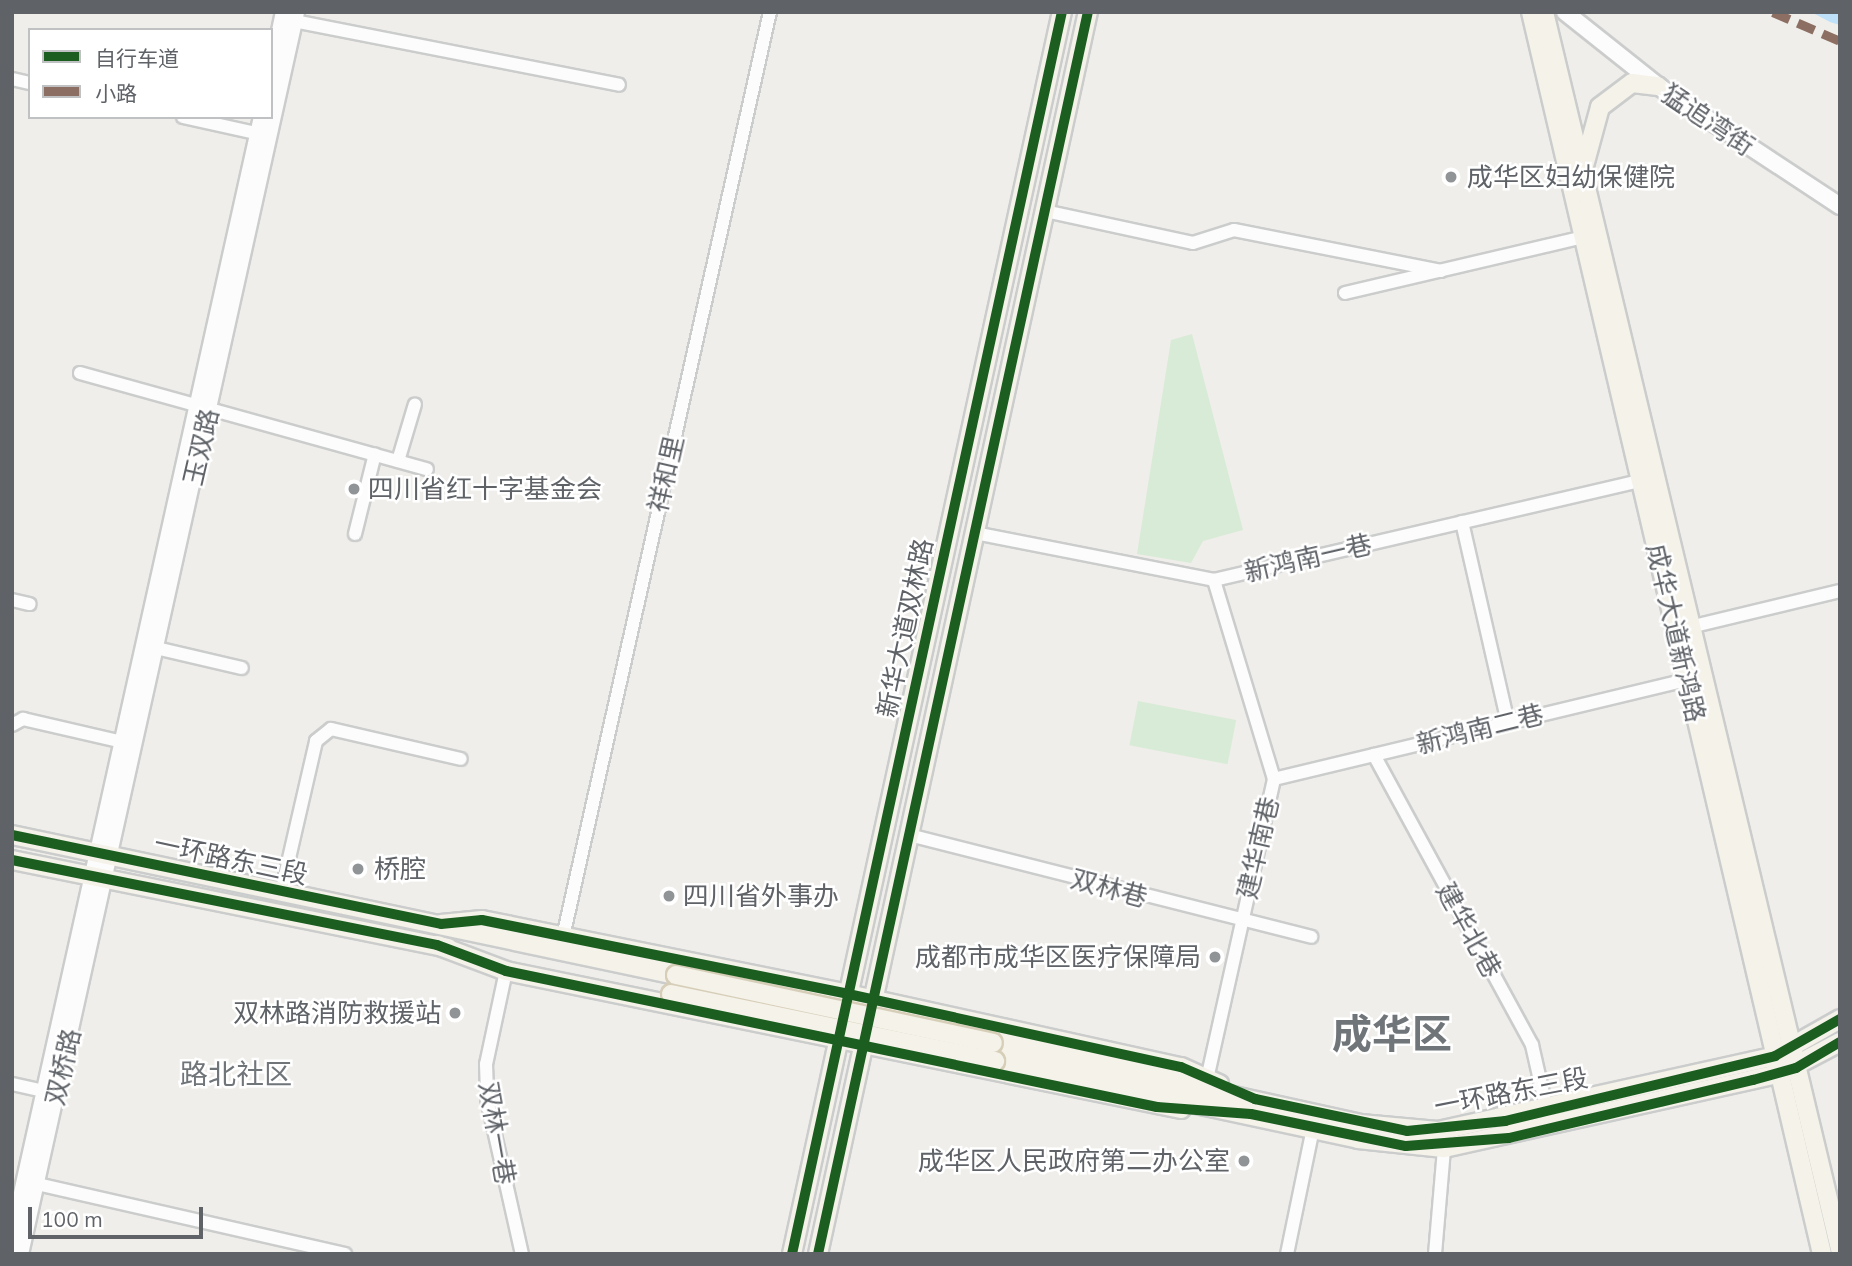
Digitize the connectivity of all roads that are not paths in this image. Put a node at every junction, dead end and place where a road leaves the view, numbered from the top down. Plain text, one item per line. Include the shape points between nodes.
1 (770, 12) edge
2 (1062, 12) edge
3 (1088, 12) edge
4 (1531, 12) edge
5 (1544, 12) edge
6 (1565, 12) edge
7 (291, 15) edge
8 (1582, 27) junction
9 (273, 68) edge
10 (619, 85) dead end
11 (1658, 86) junction
12 (273, 98) edge
13 (192, 119) edge
14 (262, 119) edge
15 (268, 119) edge
16 (265, 135) junction
17 (1583, 176) junction
18 (1840, 206) edge
19 (1045, 211) junction
20 (1583, 237) junction
21 (1441, 271) junction
22 (1345, 293) dead end
23 (80, 373) dead end
24 (415, 404) dead end
25 (204, 406) junction
26 (375, 454) junction
27 (398, 461) junction
28 (427, 469) dead end
29 (1640, 481) junction
30 (1462, 522) junction
31 (975, 533) junction
32 (355, 534) dead end
33 (1214, 580) junction
34 (1840, 591) edge
35 (12, 600) edge
36 (30, 604) dead end
37 (1690, 627) junction
38 (156, 648) junction
39 (242, 668) dead end
40 (1687, 680) junction
41 (1508, 723) junction
42 (12, 725) edge
43 (123, 741) junction
44 (1374, 755) junction
45 (461, 759) dead end
46 (1274, 779) junction
47 (12, 835) edge
48 (909, 835) junction
49 (104, 855) junction
50 (12, 860) edge
51 (99, 879) junction
52 (281, 893) junction
53 (1241, 922) junction
54 (441, 925) junction
55 (563, 937) junction
56 (1311, 937) dead end
57 (437, 946) junction
58 (506, 971) junction
59 (848, 994) junction
60 (873, 1000) junction
61 (1840, 1019) edge
62 (838, 1041) junction
63 (1840, 1042) edge
64 (863, 1046) junction
65 (1792, 1049) junction
66 (994, 1052) junction
67 (1783, 1066) junction
68 (1207, 1079) junction
69 (12, 1084) edge
70 (51, 1092) junction
71 (1253, 1107) junction
72 (1547, 1111) junction
73 (1313, 1128) junction
74 (1444, 1147) junction
75 (37, 1184) junction
76 (12, 1238) edge
77 (1840, 1249) edge
78 (20, 1254) edge
79 (345, 1254) edge
80 (522, 1254) edge
81 (792, 1254) edge
82 (818, 1254) edge
83 (1287, 1254) edge
84 (1435, 1254) edge
85 (1822, 1254) edge

1 - 55 street, 祥和里
2 - 59 main road, 新华大道双林路
3 - 19 main road, 新华大道双林路
4 - 20 main road, 成华大道新鸿路
5 - 8 main road, 猛追湾街
5 - 17 main road, 成华大道新鸿路
6 - 8 main road, 猛追湾街
7 - 9 main road
7 - 10 street
7 - 12 main road, 玉双路
8 - 11 main road, 猛追湾街
11 - 17 main road via 1632,83 1600,107 1591,121
11 - 18 main road, 猛追湾街
13 - 16 street
14 - 16 main road, 玉双路
15 - 16 main road, 玉双路
16 - 25 main road, 玉双路
17 - 37 main road, 成华大道新鸿路
19 - 21 street via 1193,243 1234,230
19 - 31 main road, 新华大道双林路
20 - 21 street
20 - 29 main road, 成华大道新鸿路
21 - 22 street
23 - 25 street
24 - 27 street
25 - 26 street
25 - 38 main road, 玉双路
25 - 43 main road, 玉双路
26 - 27 street
26 - 32 street
27 - 28 street
29 - 30 street, 新鸿南一巷
29 - 40 main road, 成华大道新鸿路
30 - 33 street, 新鸿南一巷
30 - 41 street
31 - 33 street, 新鸿南一巷
31 - 48 main road, 新华大道双林路
33 - 46 street, 建华南巷
34 - 37 street
35 - 36 street
37 - 65 main road, 成华大道新鸿路
38 - 39 street
38 - 49 main road, 玉双路
40 - 41 street, 新鸿南二巷
40 - 67 main road, 成华大道新鸿路
41 - 44 street, 新鸿南二巷
42 - 43 street via 23,719
43 - 49 main road, 玉双路
44 - 46 street, 新鸿南二巷
44 - 72 street, 建华北巷 via 1532,1045
45 - 52 street via 331,729 316,741
46 - 53 street, 建华南巷
47 - 49 main road, 一环路东三段
48 - 53 street, 双林巷
48 - 60 main road, 新华大道双林路
49 - 51 main road, 玉双路
49 - 52 main road, 一环路东三段
50 - 51 main road, 一环路东三段
51 - 57 main road, 一环路东三段
51 - 70 main road, 双桥路
52 - 54 main road, 一环路东三段
53 - 56 street, 双林巷
53 - 68 street, 建华南巷
54 - 55 main road via 482,920
54 - 66 main road, 一环路东三段, bridge via 676,975
55 - 59 main road
57 - 58 main road
57 - 66 main road, bridge
58 - 62 main road
58 - 80 street, 双林一巷 via 486,1065 487,1099
59 - 60 main road
59 - 62 main road, 新华大道双林路
60 - 64 main road, 新华大道双林路
60 - 68 main road via 1181,1067
61 - 65 main road
62 - 64 main road
62 - 81 main road, 新华大道双林路
63 - 67 main road
64 - 71 main road via 1157,1107
64 - 82 main road, 新华大道双林路
65 - 67 main road, 成华大道新鸿路
66 - 71 main road
67 - 72 main road, 一环路东三段
67 - 74 main road, 一环路东三段
67 - 77 main road, 成华大道新鸿路
67 - 85 main road, 成华大道新鸿路
68 - 71 main road
69 - 70 street
70 - 75 main road, 双桥路
70 - 76 main road, 双桥路
71 - 72 main road, 一环路东三段 via 1407,1131 1466,1128
71 - 73 main road, 一环路东三段
73 - 74 main road, 一环路东三段 via 1384,1144
73 - 83 street
74 - 84 street
75 - 78 main road, 双桥路
75 - 79 street

